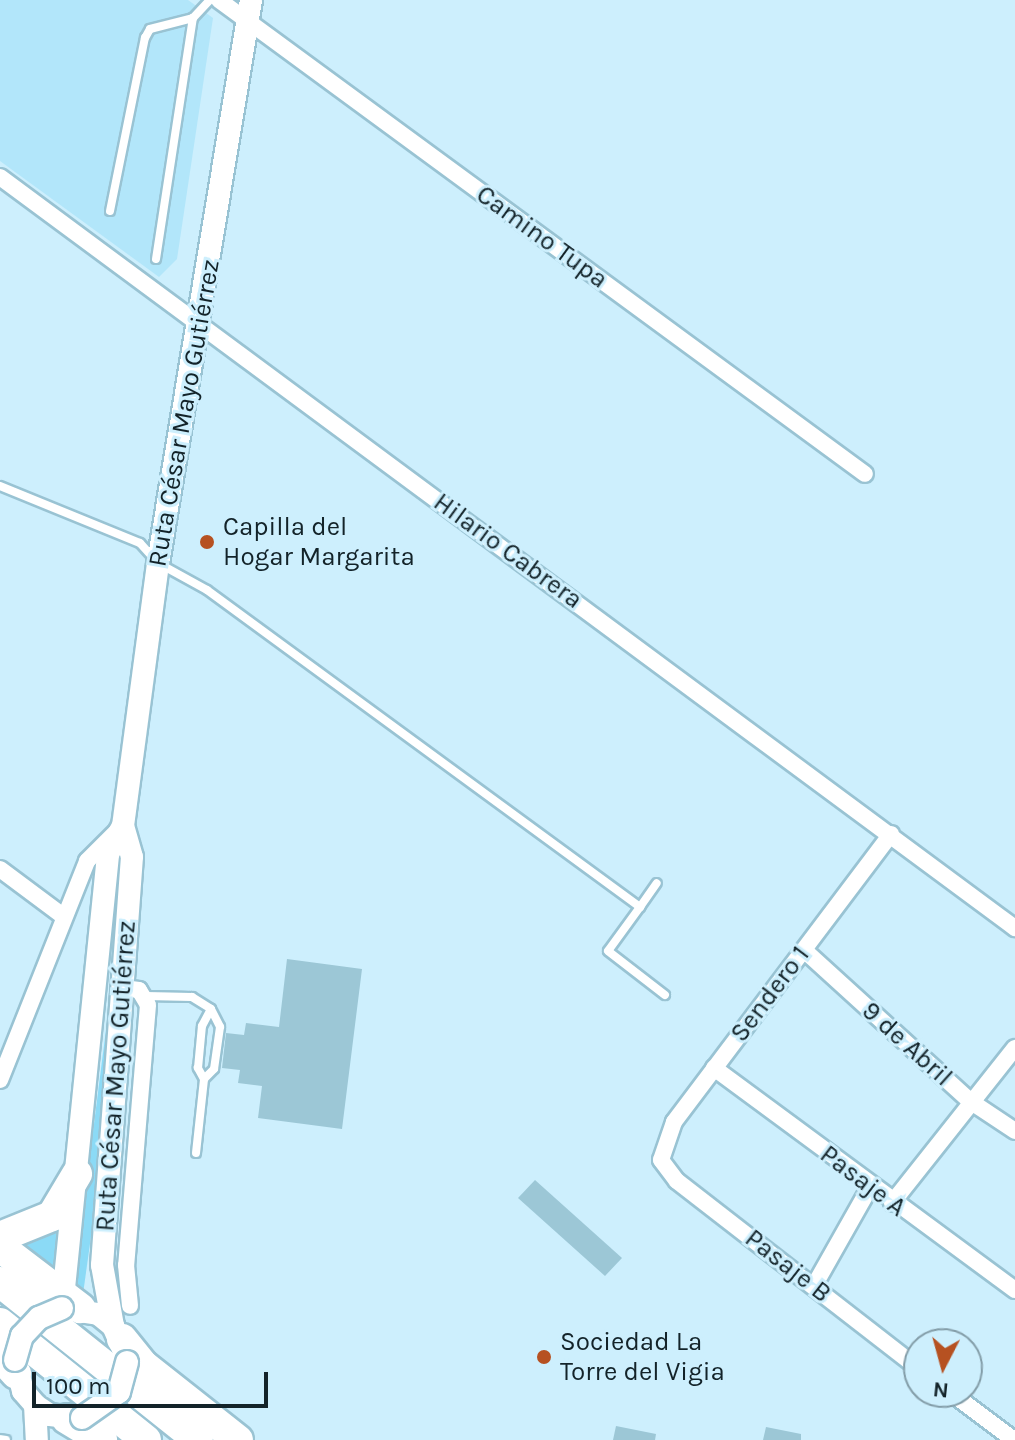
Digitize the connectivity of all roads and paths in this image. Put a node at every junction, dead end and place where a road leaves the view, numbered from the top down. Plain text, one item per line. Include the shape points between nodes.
1 (210, 0) edge
2 (219, 0) edge
3 (249, 10) edge
4 (193, 18) junction
5 (0, 177) edge
6 (110, 211) dead end
7 (156, 259) dead end
8 (199, 322) junction
9 (865, 474) dead end
10 (0, 486) edge
11 (158, 563) junction
12 (123, 826) junction
13 (891, 834) junction
14 (0, 869) edge
15 (657, 883) dead end
16 (640, 907) junction
17 (63, 916) junction
18 (1015, 928) edge
19 (804, 950) junction
20 (123, 988) junction
21 (665, 995) dead end
22 (146, 996) junction
23 (211, 1009) junction
24 (1015, 1048) edge
25 (714, 1068) junction
26 (204, 1079) junction
27 (0, 1080) edge
28 (970, 1101) junction
29 (1015, 1131) edge
30 (196, 1153) dead end
31 (661, 1160) joint
32 (77, 1174) junction
33 (870, 1187) junction
34 (892, 1203) junction
35 (0, 1237) edge
36 (0, 1247) edge
37 (0, 1282) edge
38 (814, 1286) junction
39 (1015, 1290) edge
40 (69, 1304) junction
41 (130, 1306) dead end
42 (0, 1323) edge
43 (121, 1342) junction
44 (903, 1356) edge
45 (11, 1364) edge
46 (35, 1405) junction
47 (971, 1408) edge
48 (82, 1429) edge
49 (0, 1439) edge
50 (6, 1440) edge
51 (37, 1440) edge
52 (146, 1440) edge
53 (198, 1440) edge
54 (238, 1440) edge
55 (1014, 1440) edge

1 - 4 lane
2 - 3 street, Camino Tupa
3 - 8 main road, Ruta César Mayo Gutiérrez
3 - 9 street, Camino Tupa
4 - 6 lane via 150,29 145,38
4 - 7 lane
5 - 8 street, Hilario Cabrera
8 - 11 main road, Ruta César Mayo Gutiérrez
8 - 13 street, Hilario Cabrera
10 - 11 lane via 140,543
11 - 12 main road, Ruta César Mayo Gutiérrez
11 - 16 lane via 207,590
12 - 17 street via 87,861
12 - 20 main road, Ruta César Mayo Gutiérrez via 132,857
12 - 32 main road, Ruta César Mayo Gutiérrez via 108,854
13 - 18 street, Hilario Cabrera
13 - 19 street, Sendero 1
14 - 17 street
15 - 16 lane
16 - 21 lane via 608,951
17 - 27 street
19 - 25 street, Sendero 1
19 - 28 street, 9 de Abril
20 - 22 street
20 - 43 main road, Ruta César Mayo Gutiérrez via 102,1265
22 - 23 lane via 192,997
22 - 41 street via 126,1265
23 - 26 lane via 202,1026 198,1068
23 - 26 lane via 220,1027 214,1069
24 - 28 street
25 - 31 street, Sendero 1 via 674,1122
25 - 33 street, Pasaje A
26 - 30 lane
28 - 29 street, 9 de Abril
28 - 34 street
31 - 38 street, Pasaje B via 677,1181
32 - 35 highway via 52,1216
32 - 40 main road, Ruta César Mayo Gutiérrez
33 - 34 street, Pasaje A
33 - 38 street
34 - 39 street, Pasaje A
36 - 40 highway
37 - 53 highway
38 - 44 street, Pasaje B
40 - 43 main road
40 - 45 main road, bridge via 39,1318 22,1336
42 - 52 highway
43 - 48 main road, bridge via 110,1404
43 - 54 highway
45 - 46 main road
46 - 48 main road
46 - 51 main road
47 - 55 street
49 - 50 lane

